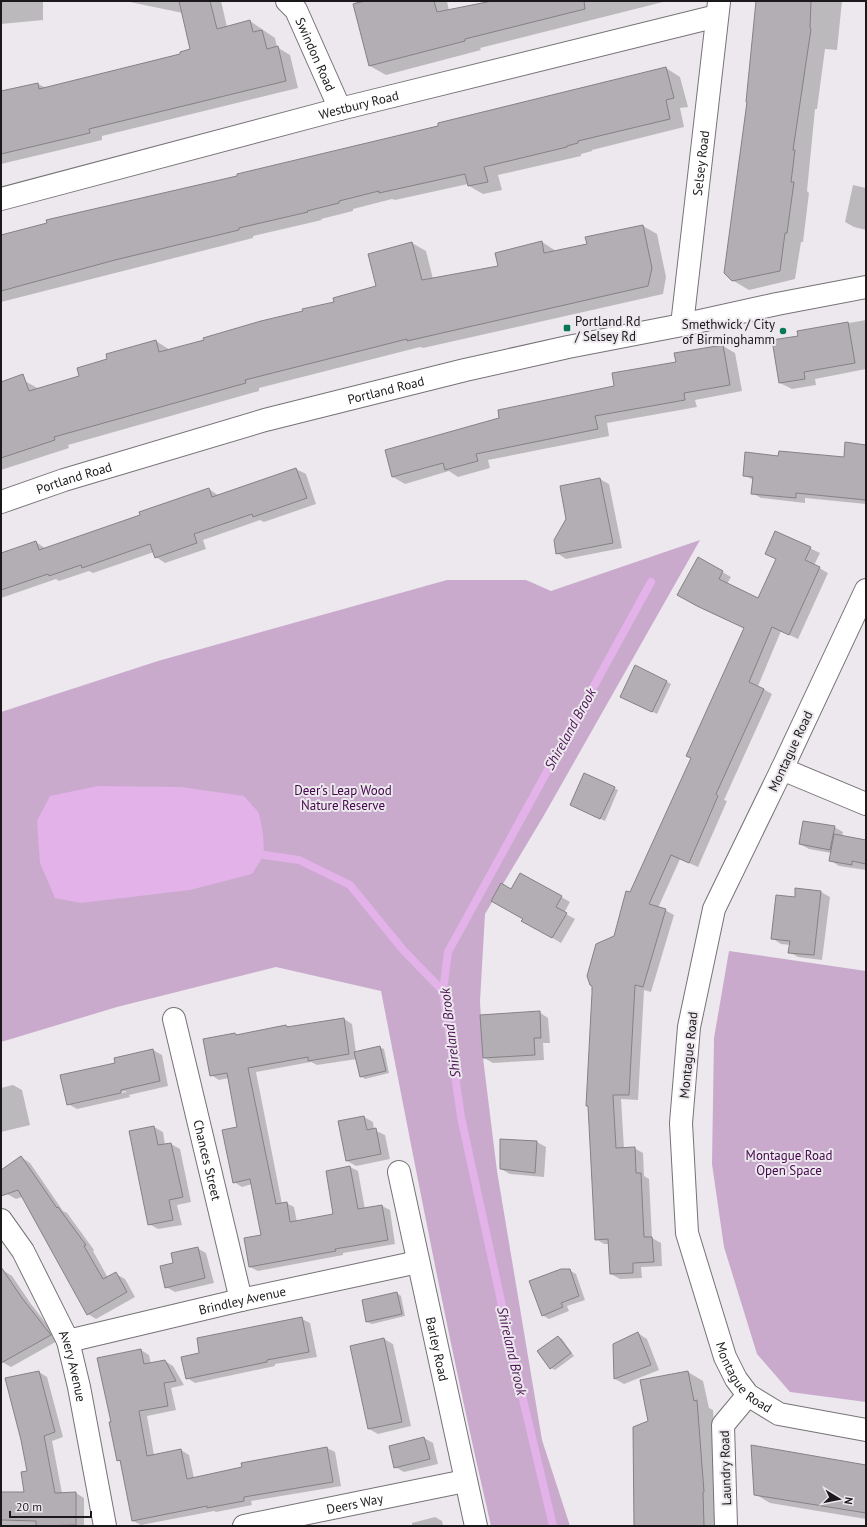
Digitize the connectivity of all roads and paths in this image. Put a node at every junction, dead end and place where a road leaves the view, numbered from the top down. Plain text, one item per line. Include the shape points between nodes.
1 (287, 1) edge
2 (718, 9) edge
3 (340, 109) junction
4 (1, 199) edge
5 (866, 287) edge
6 (682, 325) junction
7 (1, 502) edge
8 (866, 590) edge
9 (782, 769) junction
10 (866, 804) edge
11 (174, 1019) dead end
12 (399, 1172) dead end
13 (1, 1220) edge
14 (418, 1262) junction
15 (241, 1300) junction
16 (68, 1341) junction
17 (748, 1395) junction
18 (866, 1430) edge
19 (465, 1481) junction
20 (105, 1526) edge
21 (244, 1526) edge
22 (476, 1526) edge
23 (726, 1526) edge

1 - 3 street, Swindon Road via 296,10
2 - 3 street, Westbury Road
2 - 6 street, Selsey Road
3 - 4 street, Westbury Road
5 - 6 street, Portland Road
6 - 7 street, Portland Road via 465,370 265,420 64,480
8 - 9 street, Montague Road
9 - 10 street
9 - 17 street, Montague Road via 714,909 689,1027 681,1123 687,1232 725,1357
11 - 15 street, Chances Street
12 - 14 street, Barley Road
13 - 16 street, Avery Avenue via 23,1251
14 - 15 street, Brindley Avenue
14 - 19 street, Barley Road
15 - 16 street, Brindley Avenue
16 - 20 street, Avery Avenue
17 - 18 street, Montague Road via 779,1414
17 - 23 street, Laundry Road via 723,1425
19 - 21 street, Deers Way
19 - 22 street, Barley Road

